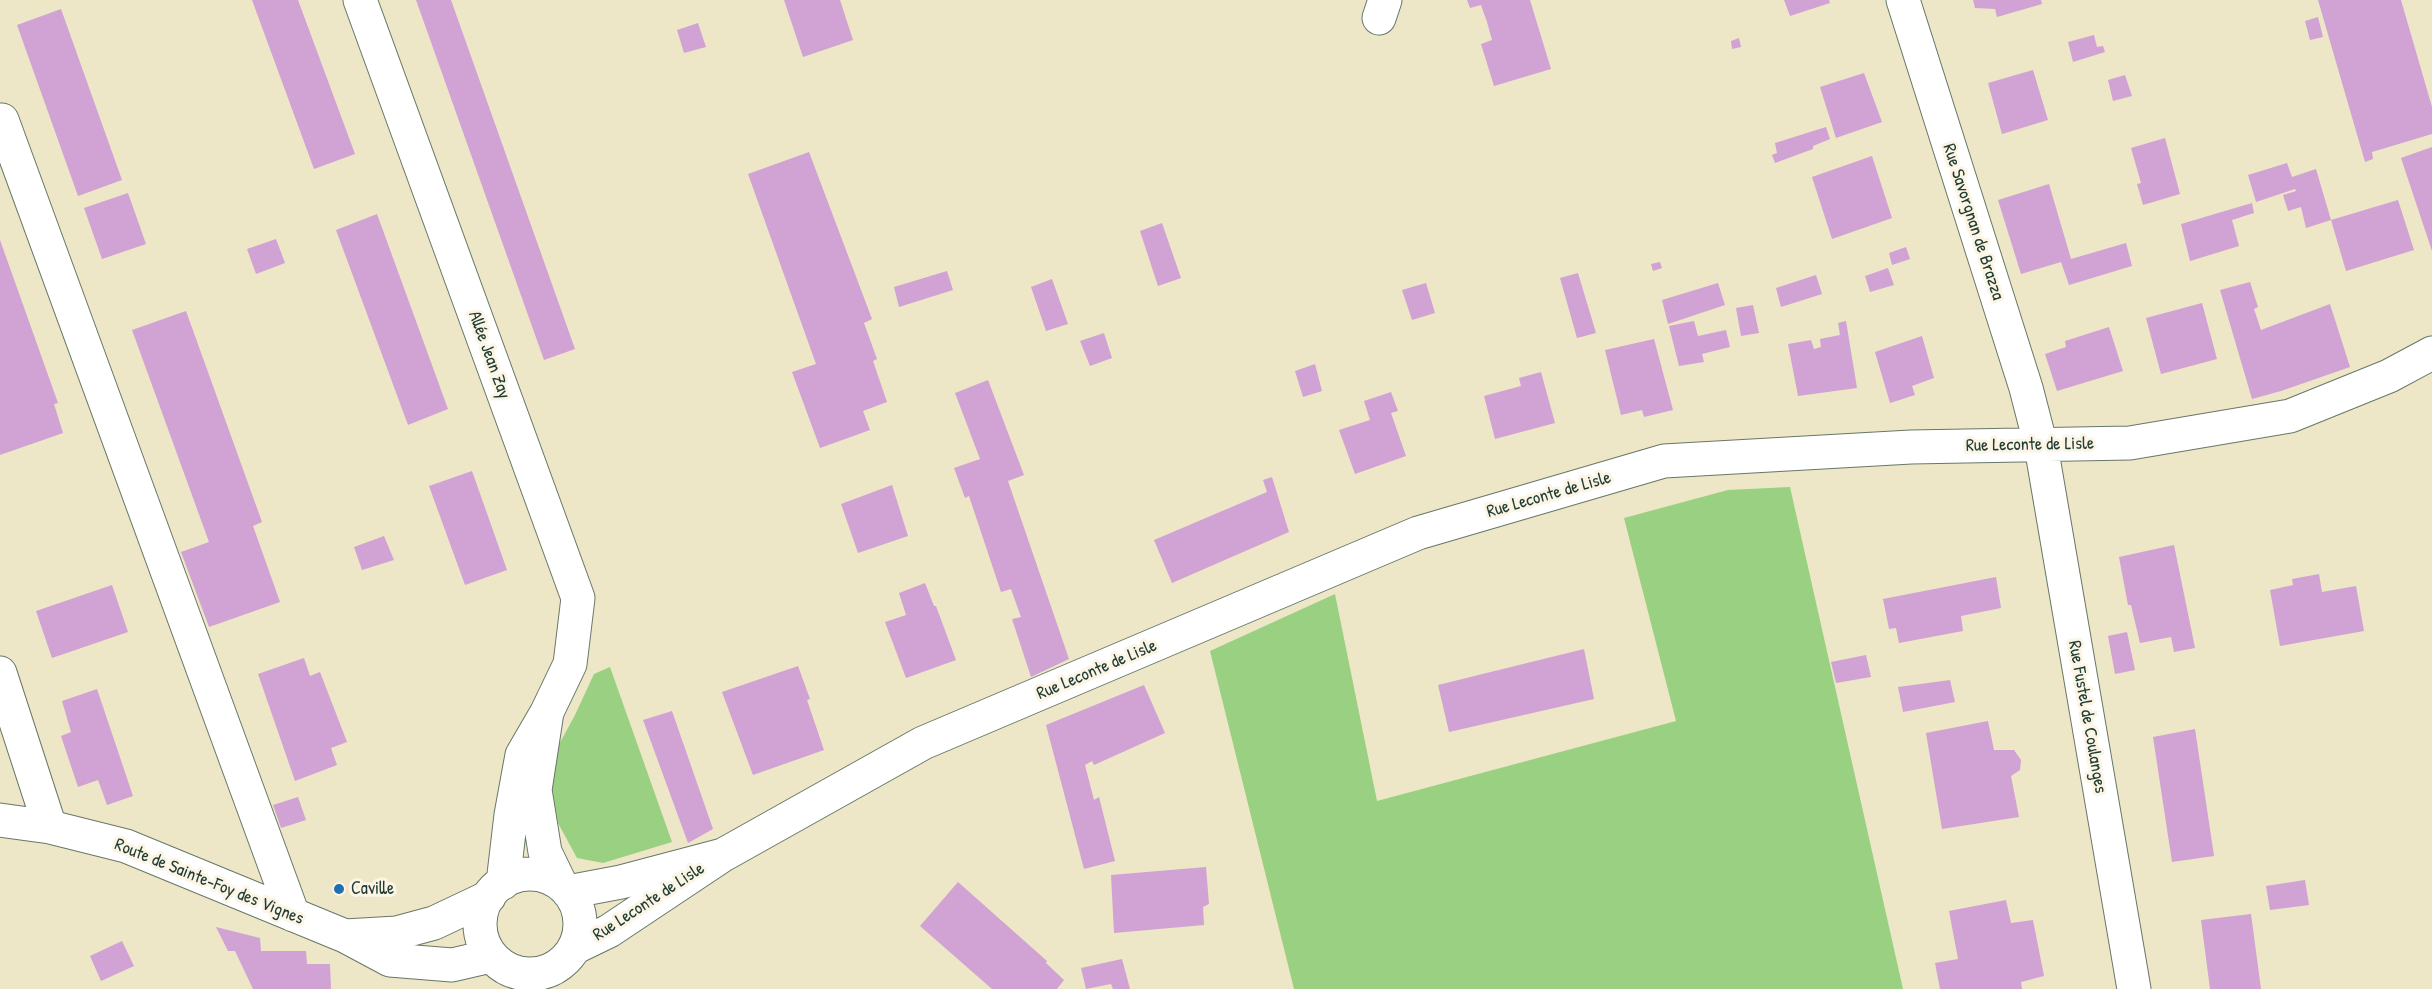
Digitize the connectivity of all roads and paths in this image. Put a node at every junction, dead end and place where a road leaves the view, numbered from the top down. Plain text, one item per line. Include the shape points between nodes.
1 (360, 0) edge
2 (1903, 0) edge
3 (2, 120) dead end
4 (2432, 353) edge
5 (2041, 446) junction
6 (0, 673) edge
7 (547, 712) junction
8 (0, 820) edge
9 (50, 827) junction
10 (723, 855) junction
11 (564, 887) junction
12 (496, 890) junction
13 (293, 915) junction
14 (421, 926) junction
15 (345, 936) junction
16 (566, 966) edge
17 (507, 972) edge
18 (411, 976) edge
19 (2134, 989) edge

1 - 7 street, Allée Jean Zay via 579,598 570,664
2 - 5 street, Rue Savorgnan de Brazza
3 - 13 street
4 - 5 street, Rue Leconte de Lisle via 2389,376 2290,416 2130,443
5 - 10 street, Rue Leconte de Lisle via 1911,447 1664,461 1418,533 923,743
5 - 19 street, Rue Fustel de Coulanges
6 - 9 street
7 - 11 street, Allée Jean Zay via 535,790 545,852
7 - 12 street, Allée Jean Zay via 522,755
8 - 9 street, Route de Sainte-Foy des Vignes
9 - 13 street, Route de Sainte-Foy des Vignes via 126,846
10 - 11 street, Rue Leconte de Lisle via 621,882
10 - 16 street, Rue Leconte de Lisle via 609,931
11 - 12 street via 537,873 513,876
11 - 16 street via 575,901 581,925
12 - 14 street, Route de Sainte-Foy des Vignes
12 - 17 street via 481,910 481,934
13 - 15 street, Route de Sainte-Foy des Vignes
14 - 15 street, Route de Sainte-Foy des Vignes via 397,933
14 - 18 street
15 - 18 street, Route de Sainte-Foy des Vignes
16 - 17 street via 535,974
17 - 18 street, Route de Sainte-Foy des Vignes via 452,965

